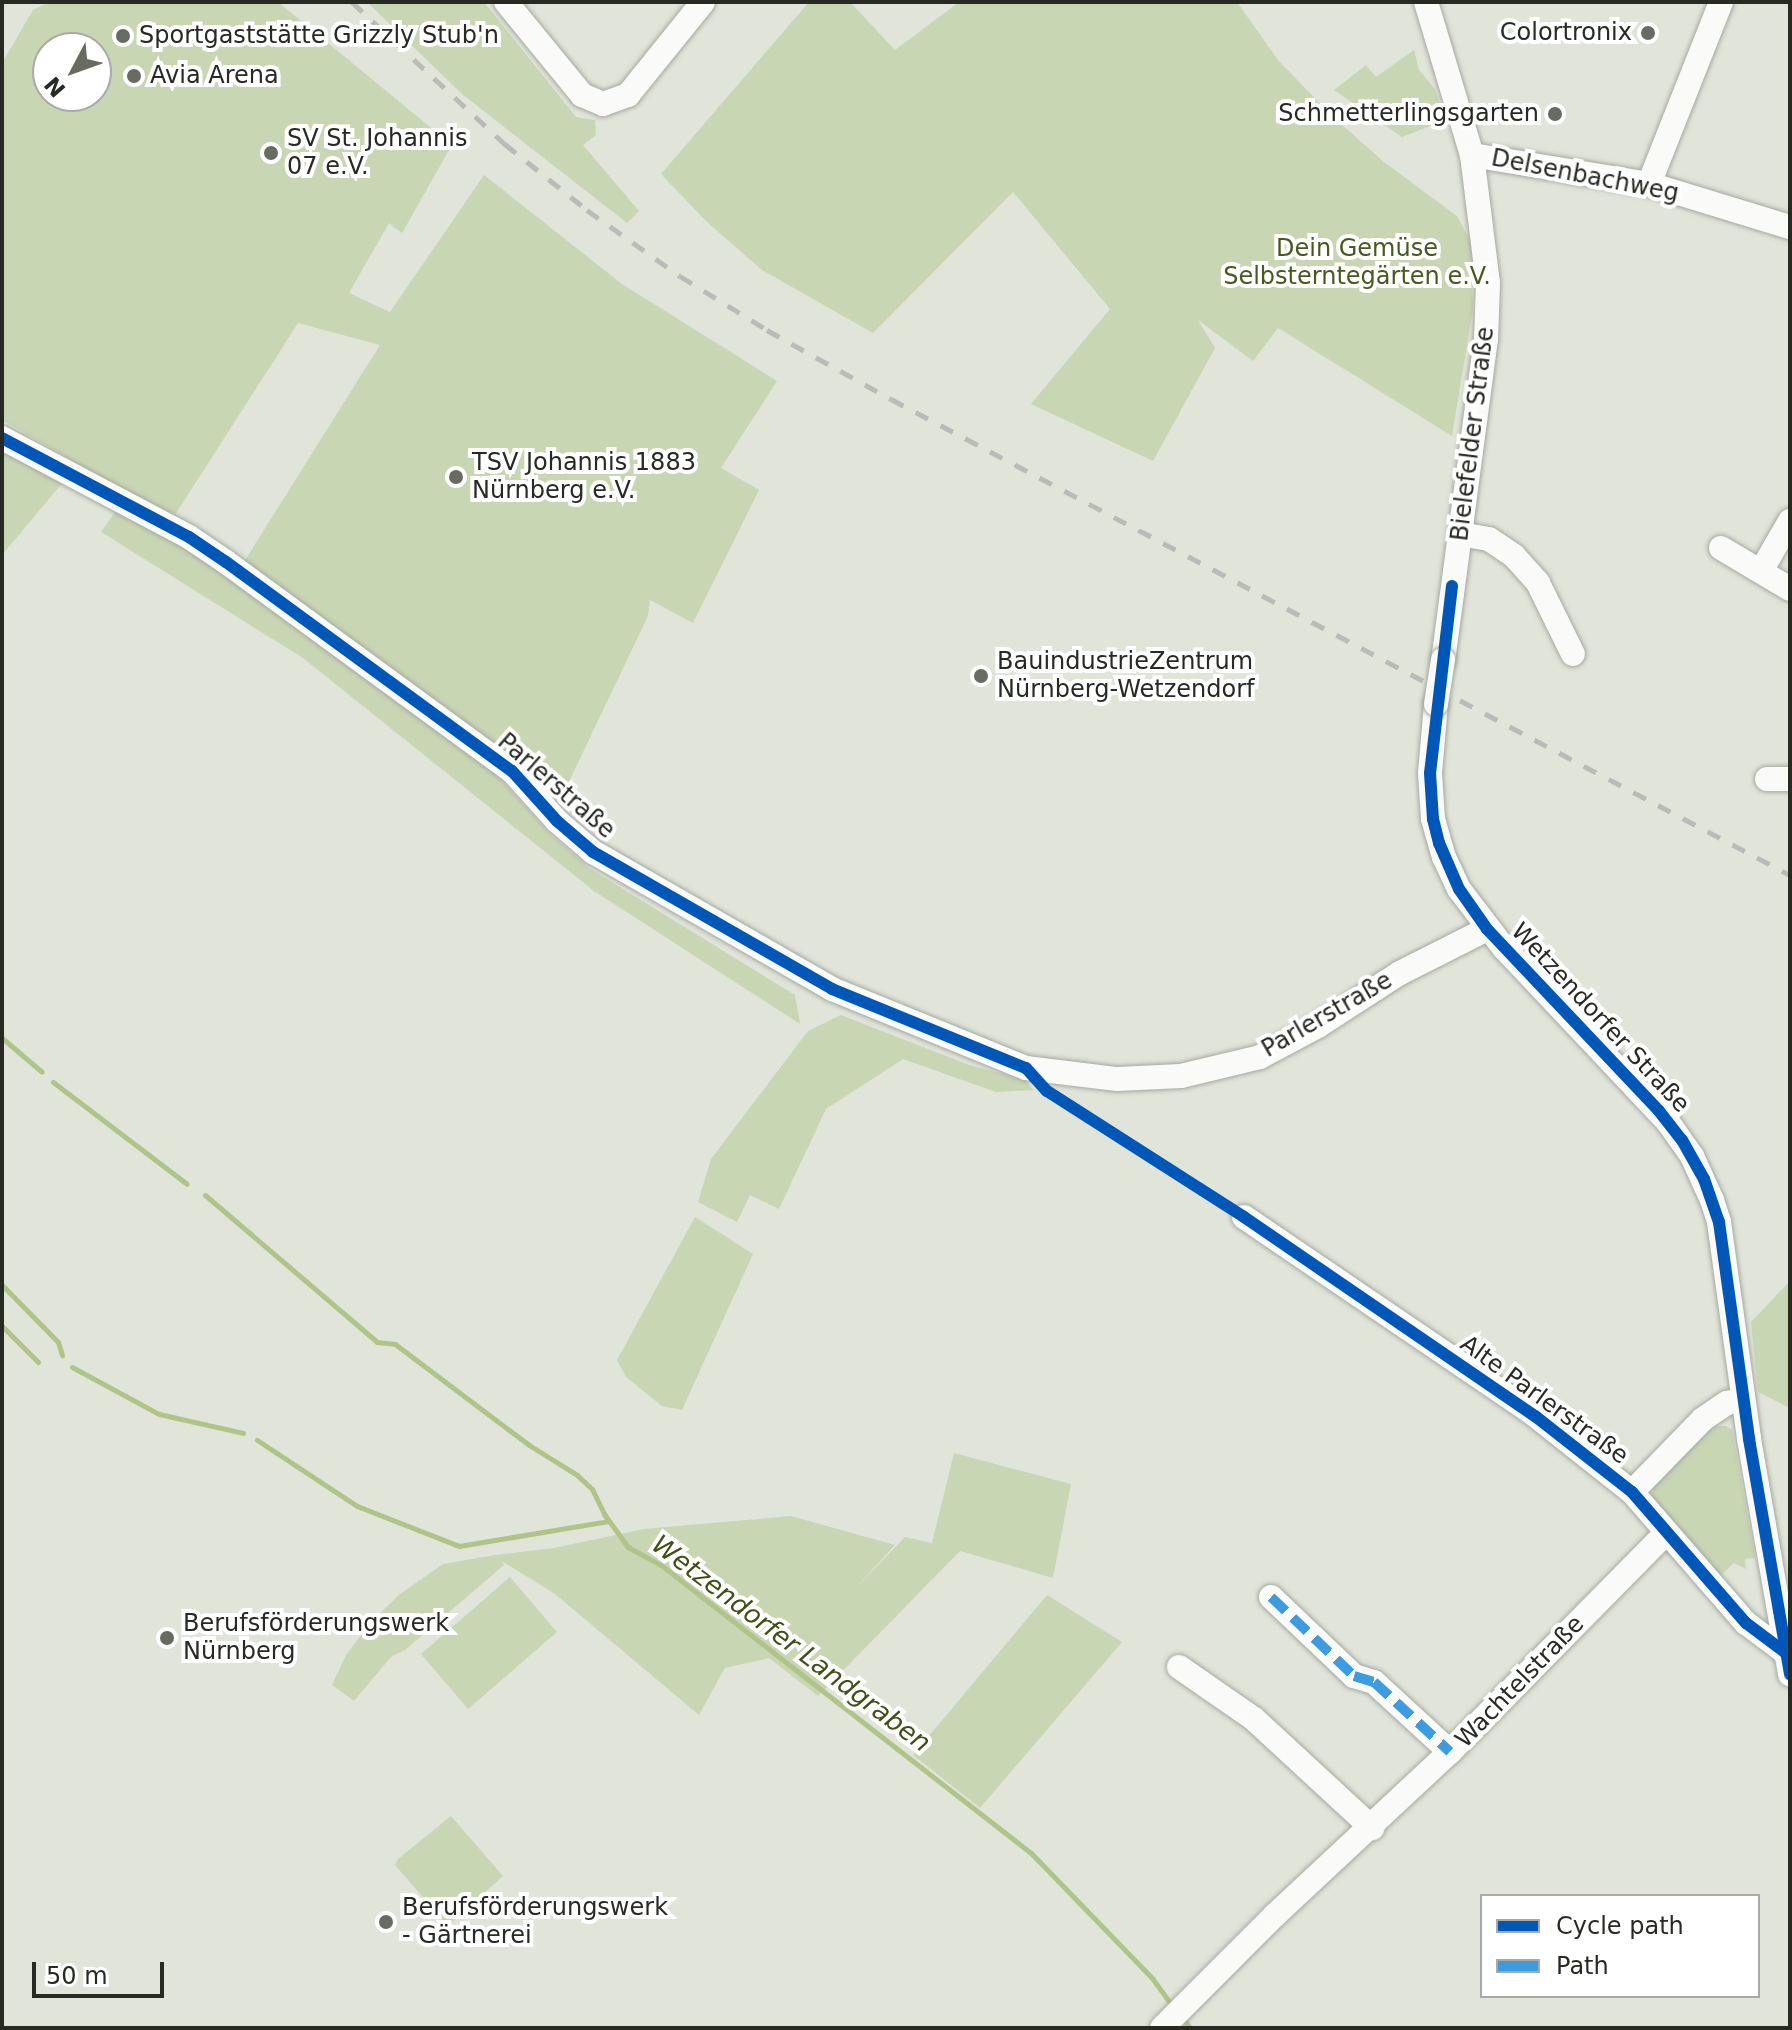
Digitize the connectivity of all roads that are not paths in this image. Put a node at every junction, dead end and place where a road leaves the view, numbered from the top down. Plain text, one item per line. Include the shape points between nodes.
1 (506, 2) edge
2 (703, 2) edge
3 (1426, 2) edge
4 (1721, 2) edge
5 (1472, 155) junction
6 (1649, 184) junction
7 (1790, 227) edge
8 (2, 438) edge
9 (1790, 521) edge
10 (1460, 534) junction
11 (1721, 548) dead end
12 (1761, 571) junction
13 (1452, 586) joint
14 (1790, 589) edge
15 (1573, 654) dead end
16 (1487, 929) junction
17 (1244, 1217) dead end
18 (1742, 1400) junction
19 (1632, 1492) junction
20 (1665, 1534) junction
21 (1271, 1597) dead end
22 (1788, 1663) edge
23 (1179, 1667) dead end
24 (1450, 1752) junction
25 (1372, 1828) junction
26 (1172, 2017) edge

1 - 2 street via 582,95 603,104 628,95
3 - 5 street, Bielefelder Straße
4 - 6 street
5 - 6 street, Delsenbachweg
5 - 10 street, Bielefelder Straße via 1489,309
6 - 7 street, Delsenbachweg
8 - 16 street, Parlerstraße via 226,562 512,771 593,852 832,989 1026,1068 1117,1079 1165,1077 1260,1057 1400,973
9 - 12 street
10 - 13 street, Bielefelder Straße
10 - 15 street via 1489,539 1514,556 1538,583
11 - 12 street
12 - 14 street
13 - 16 street, Wetzendorfer Straße, bridge via 1430,773 1433,819 1450,872
16 - 18 street, Wetzendorfer Straße via 1651,1102 1692,1156 1719,1222
17 - 19 street, Alte Parlerstraße via 1531,1412
18 - 19 street via 1703,1419
18 - 22 street, Wetzendorfer Straße
19 - 20 street, Alte Parlerstraße
20 - 22 street, Alte Parlerstraße
20 - 24 street, Wachtelstraße
21 - 24 street via 1354,1676 1374,1682
23 - 25 street via 1254,1719
24 - 25 street, Wachtelstraße
25 - 26 street, Wachtelstraße

